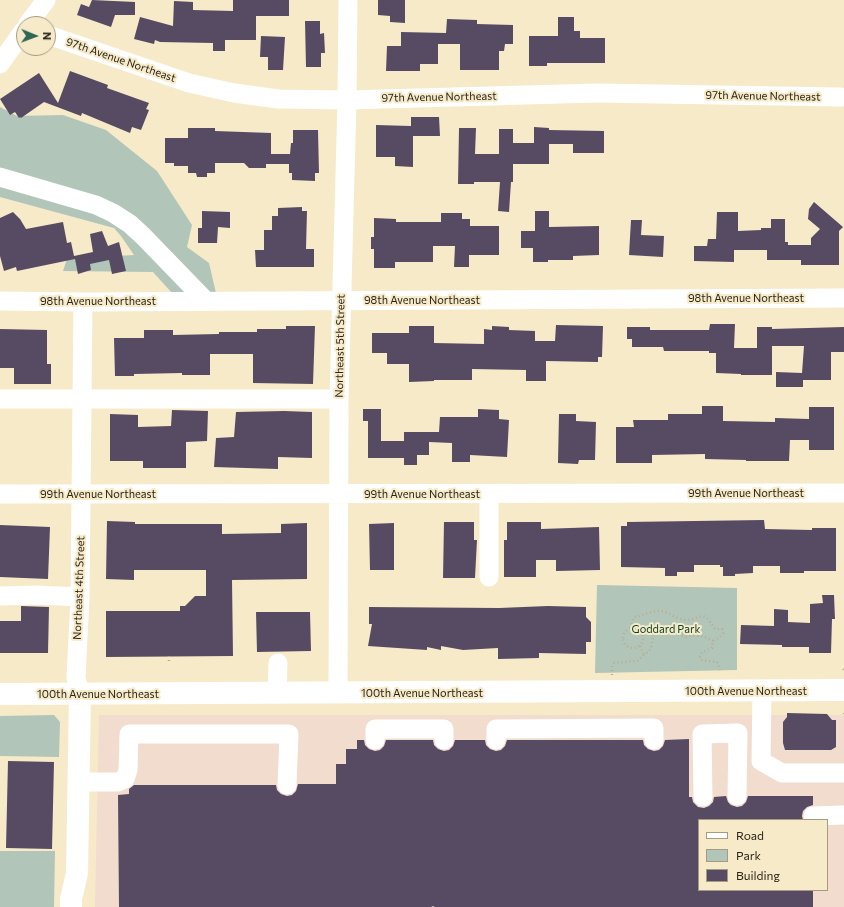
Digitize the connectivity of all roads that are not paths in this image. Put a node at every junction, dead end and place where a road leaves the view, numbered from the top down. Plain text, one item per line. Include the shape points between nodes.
1 (46, 0) edge
2 (348, 0) edge
3 (34, 16) edge
4 (56, 38) edge
5 (16, 41) edge
6 (0, 64) edge
7 (840, 97) dead end
8 (346, 100) junction
9 (0, 177) edge
10 (844, 298) edge
11 (341, 300) junction
12 (0, 301) edge
13 (206, 301) junction
14 (83, 302) junction
15 (0, 398) edge
16 (82, 399) junction
17 (339, 399) junction
18 (844, 493) edge
19 (0, 494) edge
20 (80, 494) junction
21 (339, 494) junction
22 (489, 494) junction
23 (489, 577) dead end
24 (0, 596) edge
25 (80, 597) junction
26 (278, 663) dead end
27 (844, 676) edge
28 (762, 691) junction
29 (338, 693) junction
30 (0, 694) edge
31 (80, 694) junction
32 (277, 694) junction
33 (386, 736) dead end
34 (432, 736) dead end
35 (496, 740) dead end
36 (654, 740) dead end
37 (844, 773) edge
38 (79, 782) junction
39 (287, 784) dead end
40 (737, 796) dead end
41 (703, 797) dead end
42 (844, 815) edge
43 (813, 816) dead end
44 (77, 873) junction
45 (71, 907) edge
46 (84, 907) edge

1 - 3 street
2 - 8 street, Northeast 5th Street
4 - 8 street, 97th Avenue Northeast via 189,84 278,98
5 - 6 street
7 - 8 street, 97th Avenue Northeast via 597,93
8 - 11 street, Northeast 5th Street
9 - 13 street via 96,205 113,213 143,236
10 - 11 street, 98th Avenue Northeast
11 - 13 street, 98th Avenue Northeast
11 - 17 street, Northeast 5th Street
12 - 14 street, 98th Avenue Northeast
13 - 14 street, 98th Avenue Northeast
14 - 16 street, Northeast 4th Street
15 - 16 street
16 - 17 street
16 - 20 street, Northeast 4th Street
17 - 21 street, Northeast 5th Street
18 - 22 street, 99th Avenue Northeast
19 - 20 street, 99th Avenue Northeast
20 - 21 street, 99th Avenue Northeast
20 - 25 street, Northeast 4th Street
21 - 22 street, 99th Avenue Northeast
21 - 29 street, Northeast 5th Street
22 - 23 street
24 - 25 street
25 - 31 street, Northeast 4th Street via 76,650 76,678
26 - 32 street
27 - 28 main road, 100th Avenue Northeast
28 - 29 main road, 100th Avenue Northeast
28 - 37 street via 761,761 782,773
29 - 32 main road, 100th Avenue Northeast
30 - 31 main road, 100th Avenue Northeast
31 - 32 main road, 100th Avenue Northeast
31 - 38 main road, Northeast 4th Street
33 - 34 street
35 - 36 street via 496,729 538,734 616,734 654,728
38 - 39 street via 118,782 125,779 128,770 129,734 289,734
38 - 44 main road, Northeast 4th Street
40 - 41 street via 738,733 702,734
42 - 43 street
44 - 45 main road, Northeast 4th Street
44 - 46 main road, Northeast 4th Street

